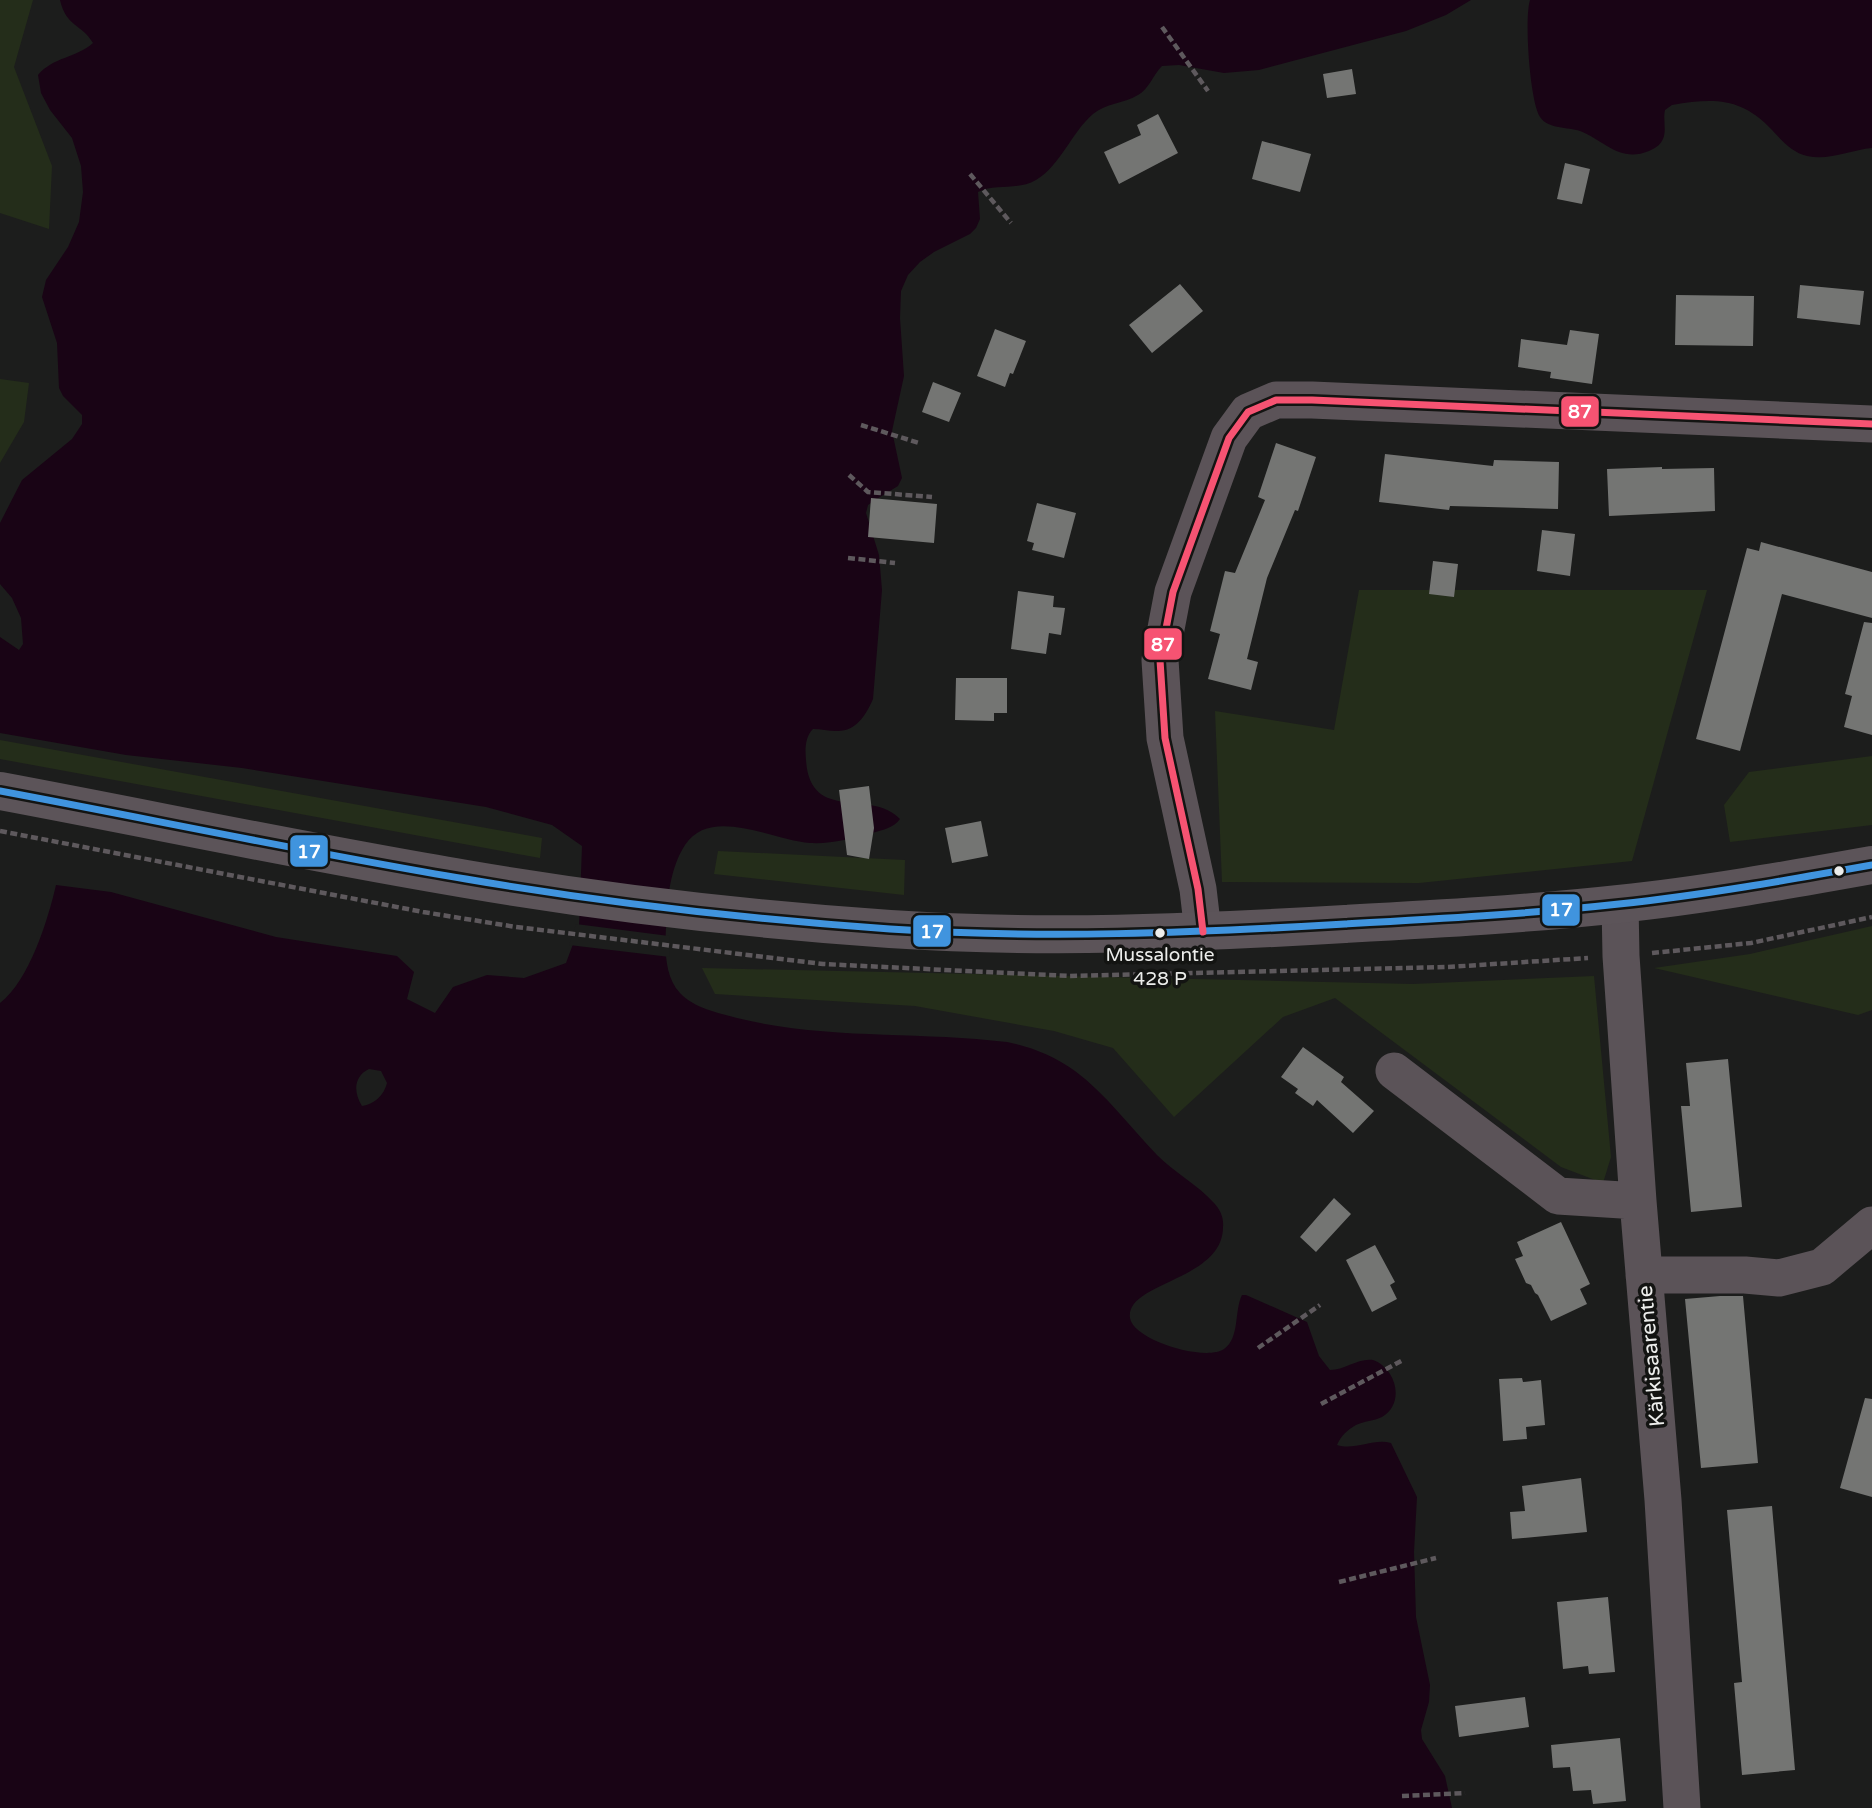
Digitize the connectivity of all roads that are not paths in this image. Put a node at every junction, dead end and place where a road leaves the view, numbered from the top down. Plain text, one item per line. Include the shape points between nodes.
1 (1872, 424) edge
2 (0, 791) edge
3 (1872, 865) edge
4 (1620, 904) junction
5 (1203, 932) junction
6 (1394, 1071) dead end
7 (1638, 1201) junction
8 (1872, 1225) edge
9 (1644, 1275) junction
10 (1682, 1808) edge

1 - 5 street via 1312,400 1276,400 1248,412 1229,438 1173,592 1160,660 1165,738
2 - 5 main road via 465,879 710,912 895,929
3 - 4 main road
4 - 5 main road
4 - 7 street, Kärkisaarentie
6 - 7 street via 1558,1196
7 - 9 street, Kärkisaarentie
8 - 9 street via 1822,1267 1779,1278
9 - 10 street, Kärkisaarentie

